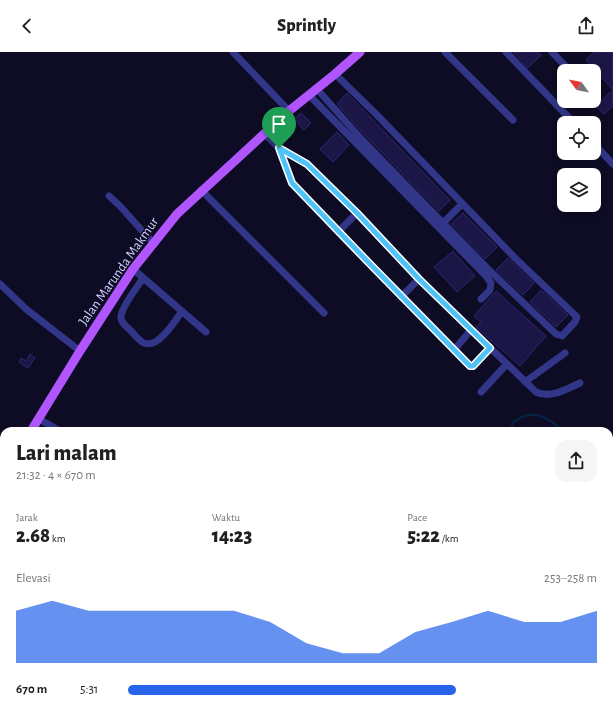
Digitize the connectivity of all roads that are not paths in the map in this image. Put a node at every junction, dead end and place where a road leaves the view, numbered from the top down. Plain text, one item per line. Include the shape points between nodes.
1 (233, 52) edge
2 (360, 52) edge
3 (445, 52) edge
4 (506, 52) edge
5 (552, 52) edge
6 (563, 64) edge
7 (335, 74) junction
8 (317, 89) junction
9 (309, 95) junction
10 (289, 111) junction
11 (567, 116) edge
12 (512, 120) dead end
13 (265, 134) junction
14 (279, 148) junction
15 (601, 151) edge
16 (613, 164) edge
17 (201, 190) junction
18 (109, 196) dead end
19 (462, 204) junction
20 (357, 213) junction
21 (443, 223) junction
22 (338, 232) junction
23 (153, 243) junction
24 (133, 270) junction
25 (143, 278) junction
26 (419, 279) junction
27 (0, 284) edge
28 (401, 297) junction
29 (481, 299) dead end
30 (182, 311) junction
31 (324, 313) dead end
32 (472, 330) junction
33 (206, 332) dead end
34 (490, 348) junction
35 (454, 350) junction
36 (80, 351) junction
37 (565, 353) dead end
38 (507, 364) junction
39 (526, 382) junction
40 (580, 383) dead end
41 (481, 392) dead end
42 (39, 419) junction
43 (34, 427) edge
44 (53, 427) edge

1 - 10 street
2 - 7 main road, Jalan Marunda Makmur
3 - 12 street
4 - 11 street
5 - 6 street
7 - 8 main road, Jalan Marunda Makmur
7 - 19 street
8 - 9 main road, Jalan Marunda Makmur
8 - 21 street via 364,142
9 - 10 main road, Jalan Marunda Makmur
9 - 29 street via 486,276 491,283 490,290
10 - 13 main road, Jalan Marunda Makmur
13 - 14 street
13 - 17 main road, Jalan Marunda Makmur
14 - 20 street via 307,164
14 - 22 street via 292,183
15 - 16 street
17 - 23 main road, Jalan Marunda Makmur
17 - 31 street
18 - 23 street
19 - 21 street
19 - 21 street via 577,317 562,336 556,334 486,268
20 - 22 street
20 - 26 street
22 - 28 street
23 - 24 main road, Jalan Marunda Makmur
24 - 25 street
24 - 36 main road, Jalan Marunda Makmur
25 - 30 street
25 - 30 street via 121,317 122,322 140,340 149,344 157,342
26 - 28 street
26 - 32 street
27 - 36 street via 26,309
28 - 35 street
30 - 33 street
32 - 34 street
32 - 35 street
34 - 35 street via 471,366
34 - 38 street
36 - 42 main road, Jalan Marunda Makmur
37 - 39 street
38 - 39 street
38 - 41 street
39 - 40 street via 540,394 561,392
42 - 43 main road, Jalan Marunda Makmur
42 - 44 street

